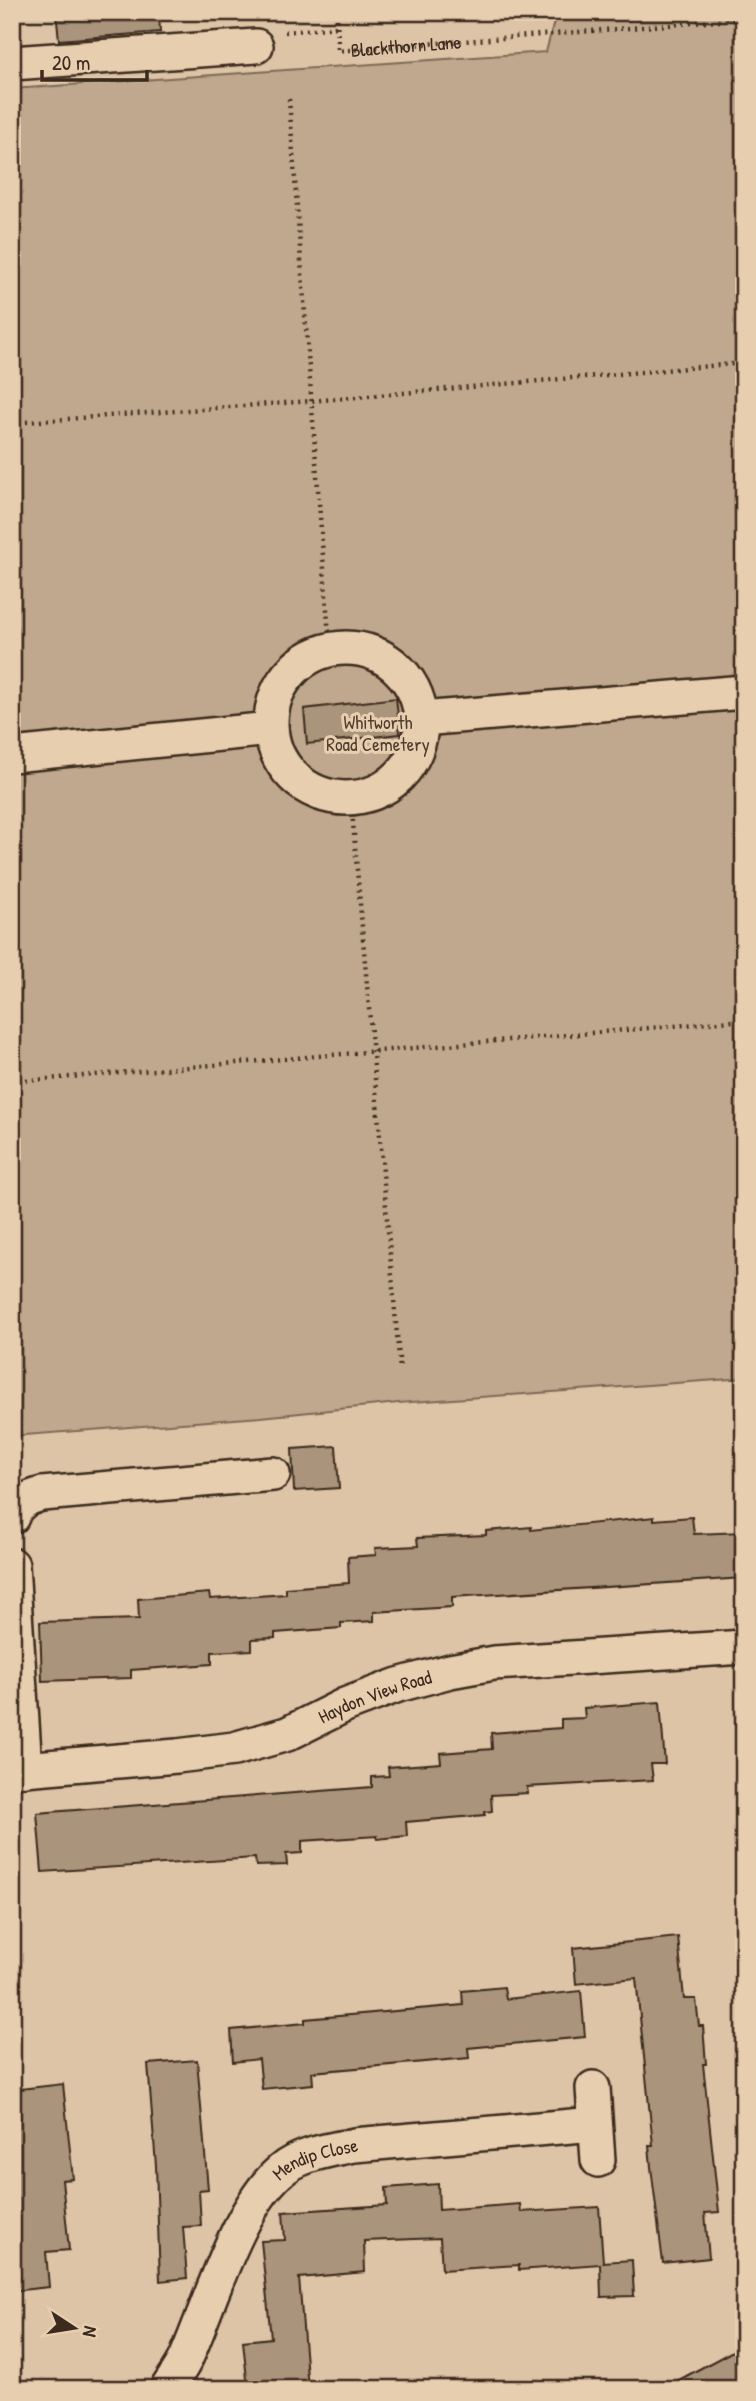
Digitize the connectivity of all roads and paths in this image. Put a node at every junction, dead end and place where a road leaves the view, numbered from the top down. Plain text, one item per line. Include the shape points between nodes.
1 (337, 12) edge
2 (744, 19) edge
3 (336, 27) junction
4 (256, 47) joint
5 (12, 63) edge
6 (289, 99) dead end
7 (21, 115) dead end
8 (12, 185) edge
9 (744, 363) edge
10 (311, 401) junction
11 (12, 423) edge
12 (330, 650) junction
13 (744, 692) edge
14 (421, 719) junction
15 (271, 729) junction
16 (12, 755) edge
17 (351, 799) junction
18 (744, 1020) edge
19 (372, 1051) junction
20 (12, 1082) edge
21 (400, 1370) dead end
22 (274, 1474) dead end
23 (12, 1517) edge
24 (12, 1565) edge
25 (744, 1647) edge
26 (19, 1770) edge
27 (593, 2088) dead end
28 (595, 2124) junction
29 (598, 2160) dead end
30 (167, 2389) edge

1 - 3 path
2 - 3 path, Blackthorn Lane via 338,51
3 - 4 path, Blackthorn Lane via 260,34
4 - 5 street
6 - 10 path
7 - 8 path
9 - 10 path
10 - 11 path
10 - 12 path
12 - 14 street via 366,650 387,660 405,676 417,696
12 - 15 street via 299,665 283,683
13 - 14 street
14 - 17 street via 419,743 410,764 394,782 374,794
15 - 16 street
15 - 17 street via 289,772 306,787
17 - 19 path
18 - 19 path
19 - 20 path
19 - 21 path
22 - 23 street via 42,1494 25,1499
24 - 26 street
25 - 26 street, Haydon View Road via 494,1662 398,1685 287,1734 234,1749
27 - 28 street
28 - 29 street
28 - 30 street, Mendip Close via 354,2145 315,2153 287,2166 250,2210 186,2359

